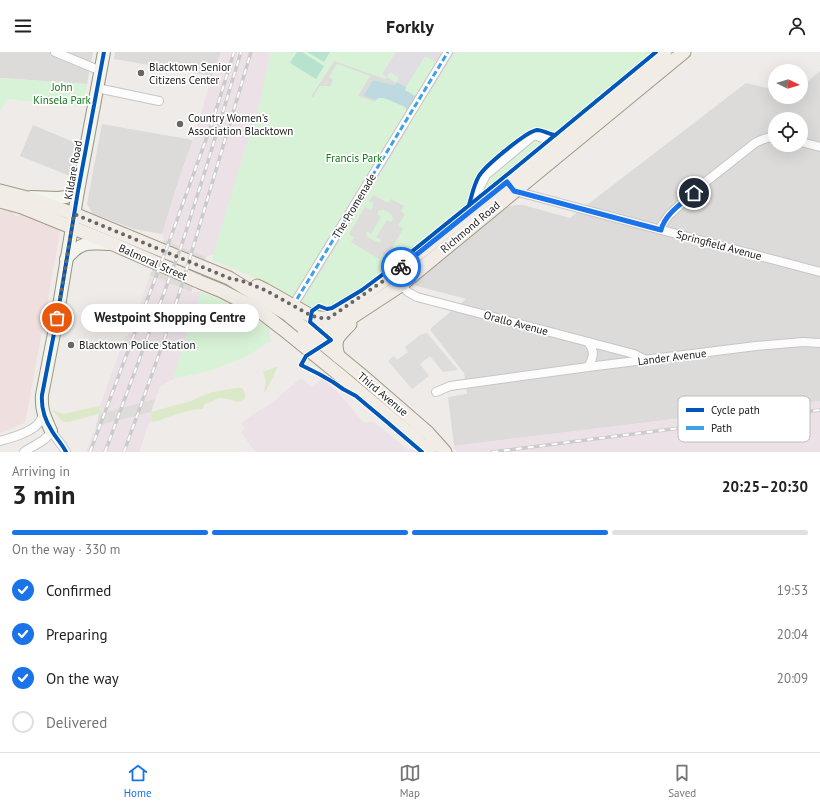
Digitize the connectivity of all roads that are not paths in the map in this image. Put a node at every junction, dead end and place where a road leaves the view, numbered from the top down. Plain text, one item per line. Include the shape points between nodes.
1 (55, 52) edge
2 (104, 52) edge
3 (448, 52) edge
4 (665, 52) edge
5 (684, 52) edge
6 (101, 71) junction
7 (97, 88) junction
8 (159, 101) dead end
9 (768, 137) edge
10 (558, 141) junction
11 (808, 144) edge
12 (820, 147) edge
13 (511, 186) junction
14 (0, 190) edge
15 (78, 191) junction
16 (26, 197) junction
17 (0, 201) edge
18 (475, 208) junction
19 (74, 214) junction
20 (73, 228) junction
21 (661, 230) junction
22 (113, 244) junction
23 (66, 259) junction
24 (820, 272) edge
25 (229, 278) junction
26 (396, 280) junction
27 (297, 299) dead end
28 (367, 307) junction
29 (329, 318) junction
30 (314, 336) junction
31 (588, 342) junction
32 (820, 343) edge
33 (301, 344) junction
34 (338, 356) junction
35 (646, 360) junction
36 (588, 367) junction
37 (436, 392) dead end
38 (43, 412) junction
39 (51, 431) junction
40 (0, 441) edge
41 (24, 452) edge
42 (66, 452) edge
43 (429, 452) edge
44 (445, 452) edge

1 - 6 street
2 - 6 street, Kildare Road
3 - 27 street, The Promenade
4 - 10 main road, Richmond Road
5 - 13 main road, Richmond Road
6 - 7 street, Kildare Road
7 - 8 street
7 - 15 street, Kildare Road
9 - 21 street via 755,143 669,214
10 - 13 main road, Richmond Road
10 - 18 street via 534,136 528,140 486,175
11 - 12 street
13 - 18 main road, Richmond Road
13 - 21 street, Springfield Avenue
13 - 26 main road, Richmond Road
14 - 16 main road, Balmoral Street
15 - 16 street via 58,198
15 - 19 street, Kildare Road
16 - 19 main road, Balmoral Street
17 - 20 main road, Balmoral Street via 22,207
18 - 26 main road, Richmond Road
19 - 20 street, Kildare Road
19 - 25 main road, Balmoral Street
20 - 22 main road, Balmoral Street
20 - 23 street, Kildare Road
21 - 24 street, Springfield Avenue
22 - 23 street via 84,244 72,251
22 - 33 main road, Balmoral Street via 247,304
23 - 38 street, Kildare Road via 42,395
25 - 29 main road via 265,290 312,316
25 - 30 main road, Balmoral Street via 287,314
26 - 28 main road, Richmond Road
26 - 29 main road, Richmond Road
26 - 31 street, Orallo Avenue via 417,297
28 - 30 main road, Richmond Road
28 - 34 main road via 338,338
29 - 30 main road, Richmond Road
30 - 33 main road, Richmond Road
30 - 34 main road, Third Avenue
31 - 35 street, Orallo Avenue via 634,354
31 - 36 street via 593,354
32 - 35 street, Lander Avenue via 756,346
33 - 43 main road, Third Avenue
34 - 44 main road, Third Avenue via 428,433
35 - 36 street, Lander Avenue
36 - 37 street, Lander Avenue via 450,386
38 - 39 street, Kildare Road
38 - 40 street via 36,426
39 - 41 street via 45,440
39 - 42 street

